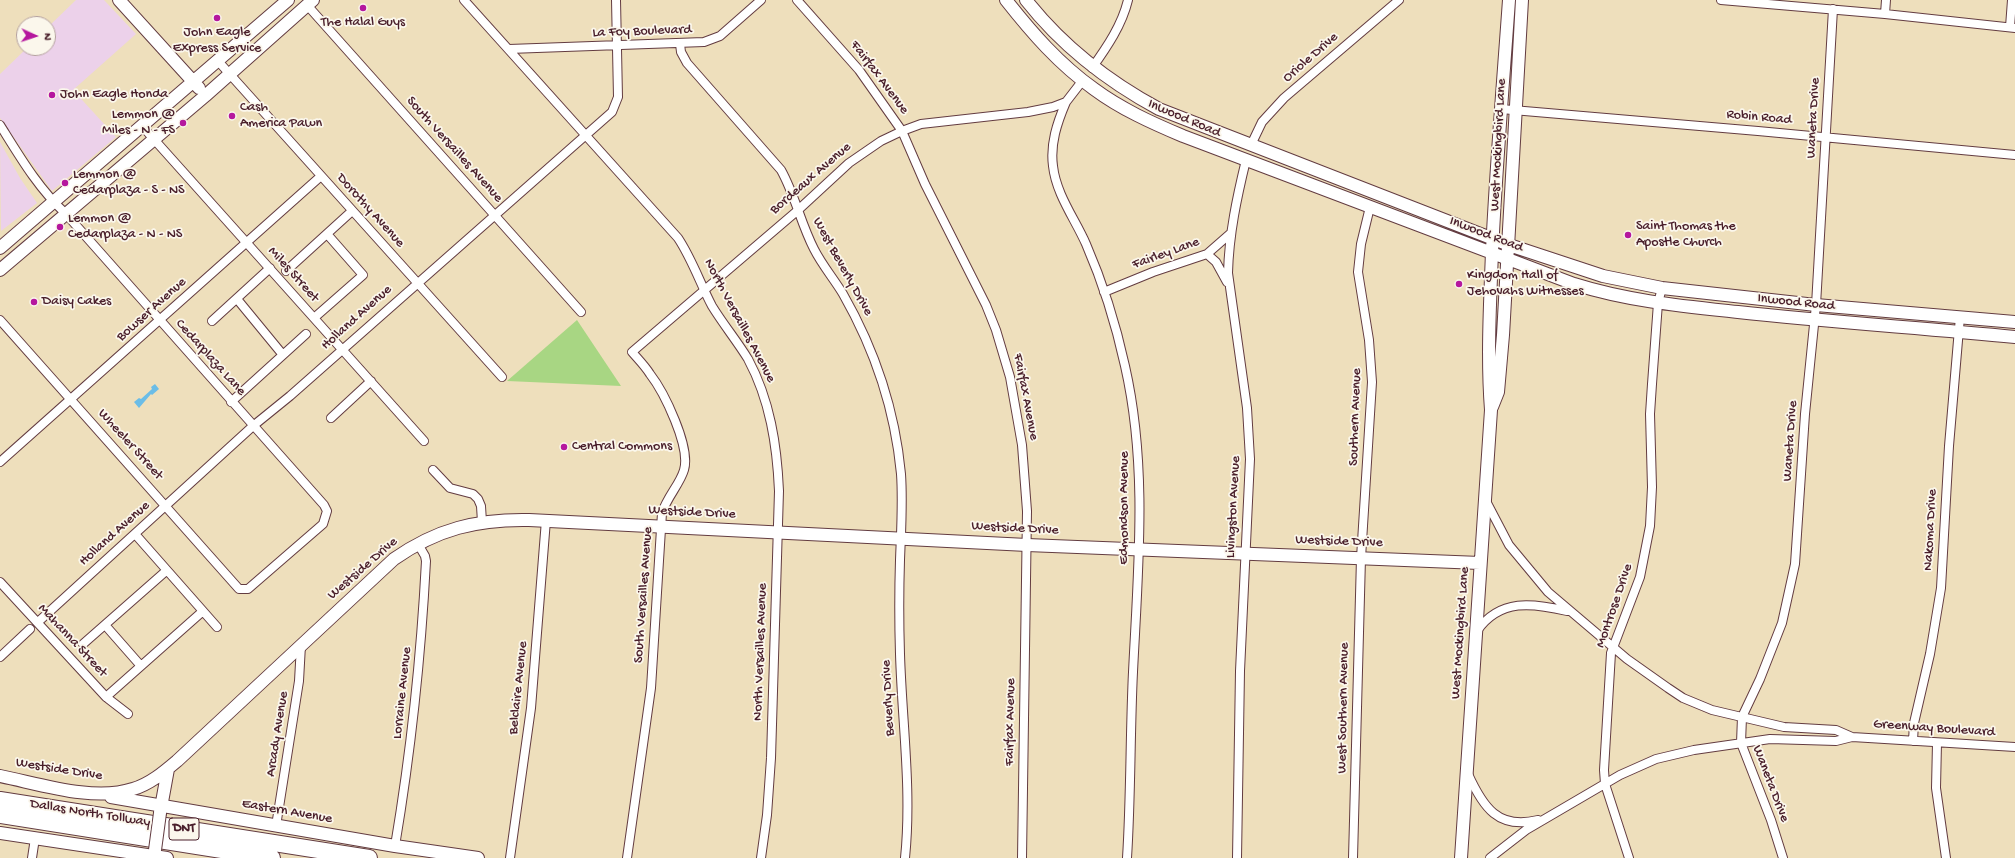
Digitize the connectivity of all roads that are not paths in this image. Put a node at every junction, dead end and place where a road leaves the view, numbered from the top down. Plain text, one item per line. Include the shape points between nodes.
1 (119, 0) edge
2 (288, 0) edge
3 (464, 0) edge
4 (616, 0) edge
5 (762, 0) edge
6 (797, 0) edge
7 (1006, 0) edge
8 (1026, 0) edge
9 (1128, 0) edge
10 (1399, 0) edge
11 (1509, 0) edge
12 (1522, 0) edge
13 (1721, 0) edge
14 (1886, 0) edge
15 (2012, 0) edge
16 (307, 2) edge
17 (1764, 2) edge
18 (1833, 9) junction
19 (1885, 14) junction
20 (2013, 28) edge
21 (680, 44) junction
22 (618, 46) junction
23 (509, 49) junction
24 (218, 61) junction
25 (1068, 68) junction
26 (1092, 68) junction
27 (229, 74) junction
28 (1103, 76) junction
29 (1083, 80) junction
30 (194, 82) junction
31 (205, 96) junction
32 (1066, 102) junction
33 (1501, 109) junction
34 (1516, 110) junction
35 (0, 125) edge
36 (143, 126) junction
37 (902, 131) junction
38 (586, 135) junction
39 (1826, 137) junction
40 (154, 139) junction
41 (1251, 145) junction
42 (2015, 155) edge
43 (1246, 160) junction
44 (321, 176) junction
45 (54, 202) junction
46 (1370, 207) junction
47 (352, 211) junction
48 (797, 211) junction
49 (66, 214) junction
50 (495, 216) junction
51 (1231, 233) junction
52 (326, 234) junction
53 (1493, 238) junction
54 (247, 243) junction
55 (1509, 245) junction
56 (0, 248) edge
57 (1492, 252) junction
58 (1207, 254) junction
59 (1508, 258) junction
60 (270, 268) junction
61 (0, 270) edge
62 (286, 271) dead end
63 (417, 283) junction
64 (1229, 286) junction
65 (1662, 288) junction
66 (705, 290) junction
67 (1104, 292) junction
68 (237, 299) junction
69 (1658, 303) junction
70 (1816, 305) junction
71 (581, 312) dead end
72 (1960, 317) junction
73 (314, 318) junction
74 (0, 320) edge
75 (159, 320) junction
76 (1814, 320) junction
77 (212, 321) dead end
78 (2015, 322) edge
79 (1959, 332) junction
80 (306, 334) dead end
81 (2015, 337) edge
82 (342, 349) junction
83 (632, 352) joint
84 (283, 355) junction
85 (502, 377) dead end
86 (371, 381) junction
87 (72, 400) junction
88 (231, 402) junction
89 (1491, 410) junction
90 (331, 418) dead end
91 (253, 426) junction
92 (424, 442) dead end
93 (0, 462) edge
94 (434, 470) dead end
95 (1485, 498) junction
96 (166, 506) junction
97 (546, 520) junction
98 (482, 522) junction
99 (661, 526) junction
100 (778, 531) junction
101 (135, 534) junction
102 (901, 537) junction
103 (418, 544) junction
104 (1027, 545) junction
105 (1139, 550) junction
106 (1245, 553) junction
107 (1361, 558) junction
108 (1480, 563) junction
109 (166, 571) junction
110 (0, 582) edge
111 (239, 589) joint
112 (203, 611) junction
113 (1569, 611) junction
114 (38, 622) junction
115 (105, 625) junction
116 (217, 627) dead end
117 (30, 630) dead end
118 (1475, 634) junction
119 (83, 644) dead end
120 (301, 645) junction
121 (1613, 645) junction
122 (0, 656) edge
123 (141, 666) junction
124 (106, 697) junction
125 (128, 714) dead end
126 (1742, 717) junction
127 (1852, 737) junction
128 (1913, 742) junction
129 (1741, 743) junction
130 (1937, 743) junction
131 (2015, 747) edge
132 (168, 769) junction
133 (1467, 772) junction
134 (0, 776) edge
135 (1604, 784) junction
136 (91, 794) junction
137 (0, 800) edge
138 (161, 809) junction
139 (0, 815) edge
140 (1546, 818) junction
141 (276, 826) junction
142 (0, 833) edge
143 (34, 838) junction
144 (395, 846) junction
145 (154, 854) edge
146 (32, 858) edge
147 (168, 858) edge
148 (272, 858) edge
149 (369, 858) edge
150 (478, 858) edge
151 (510, 858) edge
152 (627, 858) edge
153 (761, 858) edge
154 (905, 858) edge
155 (1022, 858) edge
156 (1127, 858) edge
157 (1237, 858) edge
158 (1353, 858) edge
159 (1461, 858) edge
160 (1490, 858) edge
161 (1629, 858) edge
162 (1783, 858) edge
163 (1946, 858) edge

1 - 30 main road
2 - 24 main road
3 - 23 street, North Versailles Avenue
4 - 22 street, Holland Avenue
5 - 21 street, La Foy Boulevard via 720,36 704,42
6 - 37 street, Fairfax Avenue via 860,70
7 - 25 main road, Inwood Road via 1044,45
8 - 26 main road, Inwood Road via 1062,42
9 - 26 street via 1111,40
10 - 41 street, Oriole Drive via 1273,109 1262,122
11 - 33 main road, West Mockingbird Lane
12 - 34 main road, West Mockingbird Lane
13 - 17 street
14 - 19 street
15 - 20 street
16 - 27 main road
16 - 50 street, South Versailles Avenue
17 - 18 street
18 - 19 street
18 - 39 street, Waneta Drive
19 - 20 street
21 - 22 street, La Foy Boulevard
21 - 48 street, West Beverly Drive via 687,63 781,170
22 - 23 street, La Foy Boulevard
22 - 38 street, Holland Avenue via 616,105 612,112
23 - 38 street, North Versailles Avenue
24 - 27 street, Dorothy Avenue
24 - 30 main road
25 - 26 main road
25 - 29 main road, Inwood Road
26 - 28 main road, Inwood Road
27 - 31 main road
27 - 44 street, Dorothy Avenue
28 - 29 main road
28 - 41 main road, Inwood Road via 1159,109
29 - 32 street
29 - 43 main road, Inwood Road via 1150,122
30 - 31 main road
30 - 36 main road
31 - 40 main road
32 - 37 street, Bordeaux Avenue via 1028,112 922,124
32 - 67 street, Edmondson Avenue via 1054,134 1052,160 1055,176 1062,197 1090,253
33 - 34 street, Robin Road
33 - 53 main road, West Mockingbird Lane
34 - 39 street, Robin Road
34 - 55 main road, West Mockingbird Lane
35 - 45 street, Cedarplaza Lane via 35,181
36 - 40 street, Miles Street
36 - 45 main road
37 - 48 street, Bordeaux Avenue via 849,163
37 - 104 street, Fairfax Avenue via 925,184 986,305 1004,355 1017,408 1022,445 1026,483
38 - 50 street, Holland Avenue
38 - 66 street, North Versailles Avenue via 678,238
39 - 42 street, Robin Road
39 - 70 street, Waneta Drive
40 - 49 main road
40 - 54 street, Miles Street
41 - 43 main road
41 - 53 main road, Inwood Road
43 - 46 main road, Inwood Road
43 - 51 street, Livingston Avenue
44 - 47 street, Dorothy Avenue
44 - 54 street, Bowser Avenue
45 - 49 street, Cedarplaza Lane
45 - 56 main road
46 - 57 main road, Inwood Road
46 - 107 street, Southern Avenue via 1361,244 1358,272 1369,340 1372,382
47 - 52 street
47 - 63 street, Dorothy Avenue
48 - 66 street, Bordeaux Avenue
48 - 102 street, West Beverly Drive via 815,252 843,294 864,335 883,384 893,420 901,476
49 - 61 main road
49 - 75 street, Cedarplaza Lane
50 - 63 street, Holland Avenue
50 - 71 street, South Versailles Avenue
51 - 58 street, Fairley Lane
51 - 64 street, Livingston Avenue via 1228,255
52 - 62 street
52 - 73 street via 363,275
53 - 55 main road, Inwood Road
53 - 57 main road, West Mockingbird Lane
54 - 60 street, Miles Street
54 - 75 street, Bowser Avenue
55 - 59 main road, West Mockingbird Lane
55 - 65 main road, Inwood Road via 1603,276
57 - 59 main road, Inwood Road
57 - 89 main road, West Mockingbird Lane via 1489,324
58 - 64 street via 1216,262
58 - 67 street, Fairley Lane
59 - 69 main road, Inwood Road via 1598,292
59 - 89 main road, West Mockingbird Lane via 1498,392
60 - 68 street
60 - 73 street, Miles Street
63 - 82 street, Holland Avenue
63 - 85 street, Dorothy Avenue
64 - 106 street, Livingston Avenue via 1250,432 1250,494
65 - 69 street, Montrose Drive
65 - 70 main road, Inwood Road
66 - 83 street, Bordeaux Avenue
66 - 100 street, North Versailles Avenue via 713,307 747,358 767,405 778,462
67 - 105 street, Edmondson Avenue via 1120,345 1134,418 1141,491
68 - 77 street
68 - 84 street
69 - 76 main road, Inwood Road
69 - 121 street, Montrose Drive via 1650,414 1650,526 1640,577
70 - 72 main road, Inwood Road
70 - 76 street, Waneta Drive
72 - 78 main road, Inwood Road
72 - 79 street, Nakoma Drive
73 - 82 street, Miles Street
74 - 87 street, Wheeler Street
75 - 87 street, Bowser Avenue
75 - 88 street, Cedarplaza Lane
76 - 79 main road, Inwood Road
76 - 126 street, Waneta Drive via 1795,564 1782,623
79 - 81 main road, Inwood Road
79 - 128 street, Nakoma Drive via 1941,588 1930,654 1914,723
80 - 84 street
82 - 86 street, Miles Street
82 - 91 street, Holland Avenue
83 - 99 street, South Versailles Avenue via 650,374 663,396 675,422 686,460 684,470 666,501
84 - 88 street
86 - 90 street
86 - 92 street, Miles Street
87 - 93 street, Bowser Avenue
87 - 96 street, Wheeler Street
88 - 91 street, Cedarplaza Lane
89 - 95 main road, West Mockingbird Lane
91 - 96 street, Holland Avenue
91 - 111 street, Cedarplaza Lane via 327,511 323,524 248,589
94 - 98 street via 450,488 473,494 478,499
95 - 108 main road, West Mockingbird Lane
95 - 113 street via 1509,545 1548,592
96 - 101 street, Holland Avenue
96 - 111 street, Wheeler Street
97 - 98 main road, Westside Drive
97 - 99 main road, Westside Drive
97 - 151 street, Belclaire Avenue via 531,708
98 - 103 main road, Westside Drive via 445,531
99 - 100 main road, Westside Drive
99 - 152 street, South Versailles Avenue via 651,688
100 - 102 main road, Westside Drive
100 - 153 street, North Versailles Avenue via 770,758 767,815
101 - 109 street
101 - 114 street, Holland Avenue
102 - 104 main road, Westside Drive
102 - 154 street, Beverly Drive via 898,619 907,775
103 - 120 main road, Westside Drive via 394,559
103 - 144 street, Lorraine Avenue via 426,561 423,614 413,728
104 - 105 main road, Westside Drive
104 - 155 street, Fairfax Avenue
105 - 106 main road, Westside Drive
105 - 156 street, Edmondson Avenue
106 - 107 main road, Westside Drive
106 - 157 street, Livingston Avenue
107 - 108 main road, Westside Drive
107 - 158 street, West Southern Avenue
108 - 118 main road, West Mockingbird Lane
109 - 112 street
109 - 115 street
110 - 114 street, Mahanna Street
112 - 116 street
112 - 123 street
113 - 118 street via 1542,606 1510,606 1486,620
113 - 121 street
114 - 124 street, Mahanna Street
115 - 119 street
115 - 123 street
117 - 122 street
118 - 133 main road, West Mockingbird Lane
120 - 132 main road, Westside Drive
120 - 141 street, Arcady Avenue via 299,681
121 - 126 street via 1644,672 1683,698 1712,710
121 - 135 street, Montrose Drive
123 - 124 street
124 - 125 street, Mahanna Street
126 - 127 street via 1784,727 1836,730
126 - 129 street, Waneta Drive
127 - 128 street, Greenway Boulevard
127 - 129 street via 1836,741 1784,739
128 - 130 street, Greenway Boulevard
129 - 135 street via 1656,759
129 - 162 street, Waneta Drive
130 - 131 street, Greenway Boulevard
130 - 163 street via 1936,788
132 - 136 main road, Westside Drive via 133,789
132 - 138 main road
133 - 140 street via 1479,798 1499,817 1520,823
133 - 159 main road, West Mockingbird Lane
134 - 136 main road, Westside Drive
135 - 140 street
135 - 161 street, Montrose Drive
136 - 138 main road, Eastern Avenue
137 - 149 highway, Dallas North Tollway / DNT
138 - 141 main road, Eastern Avenue
138 - 145 main road, bridge
139 - 148 highway, Dallas North Tollway / DNT
140 - 160 street via 1512,839
141 - 144 main road, Eastern Avenue
142 - 143 main road
143 - 145 main road
143 - 146 street
144 - 150 main road, Eastern Avenue
145 - 147 main road

